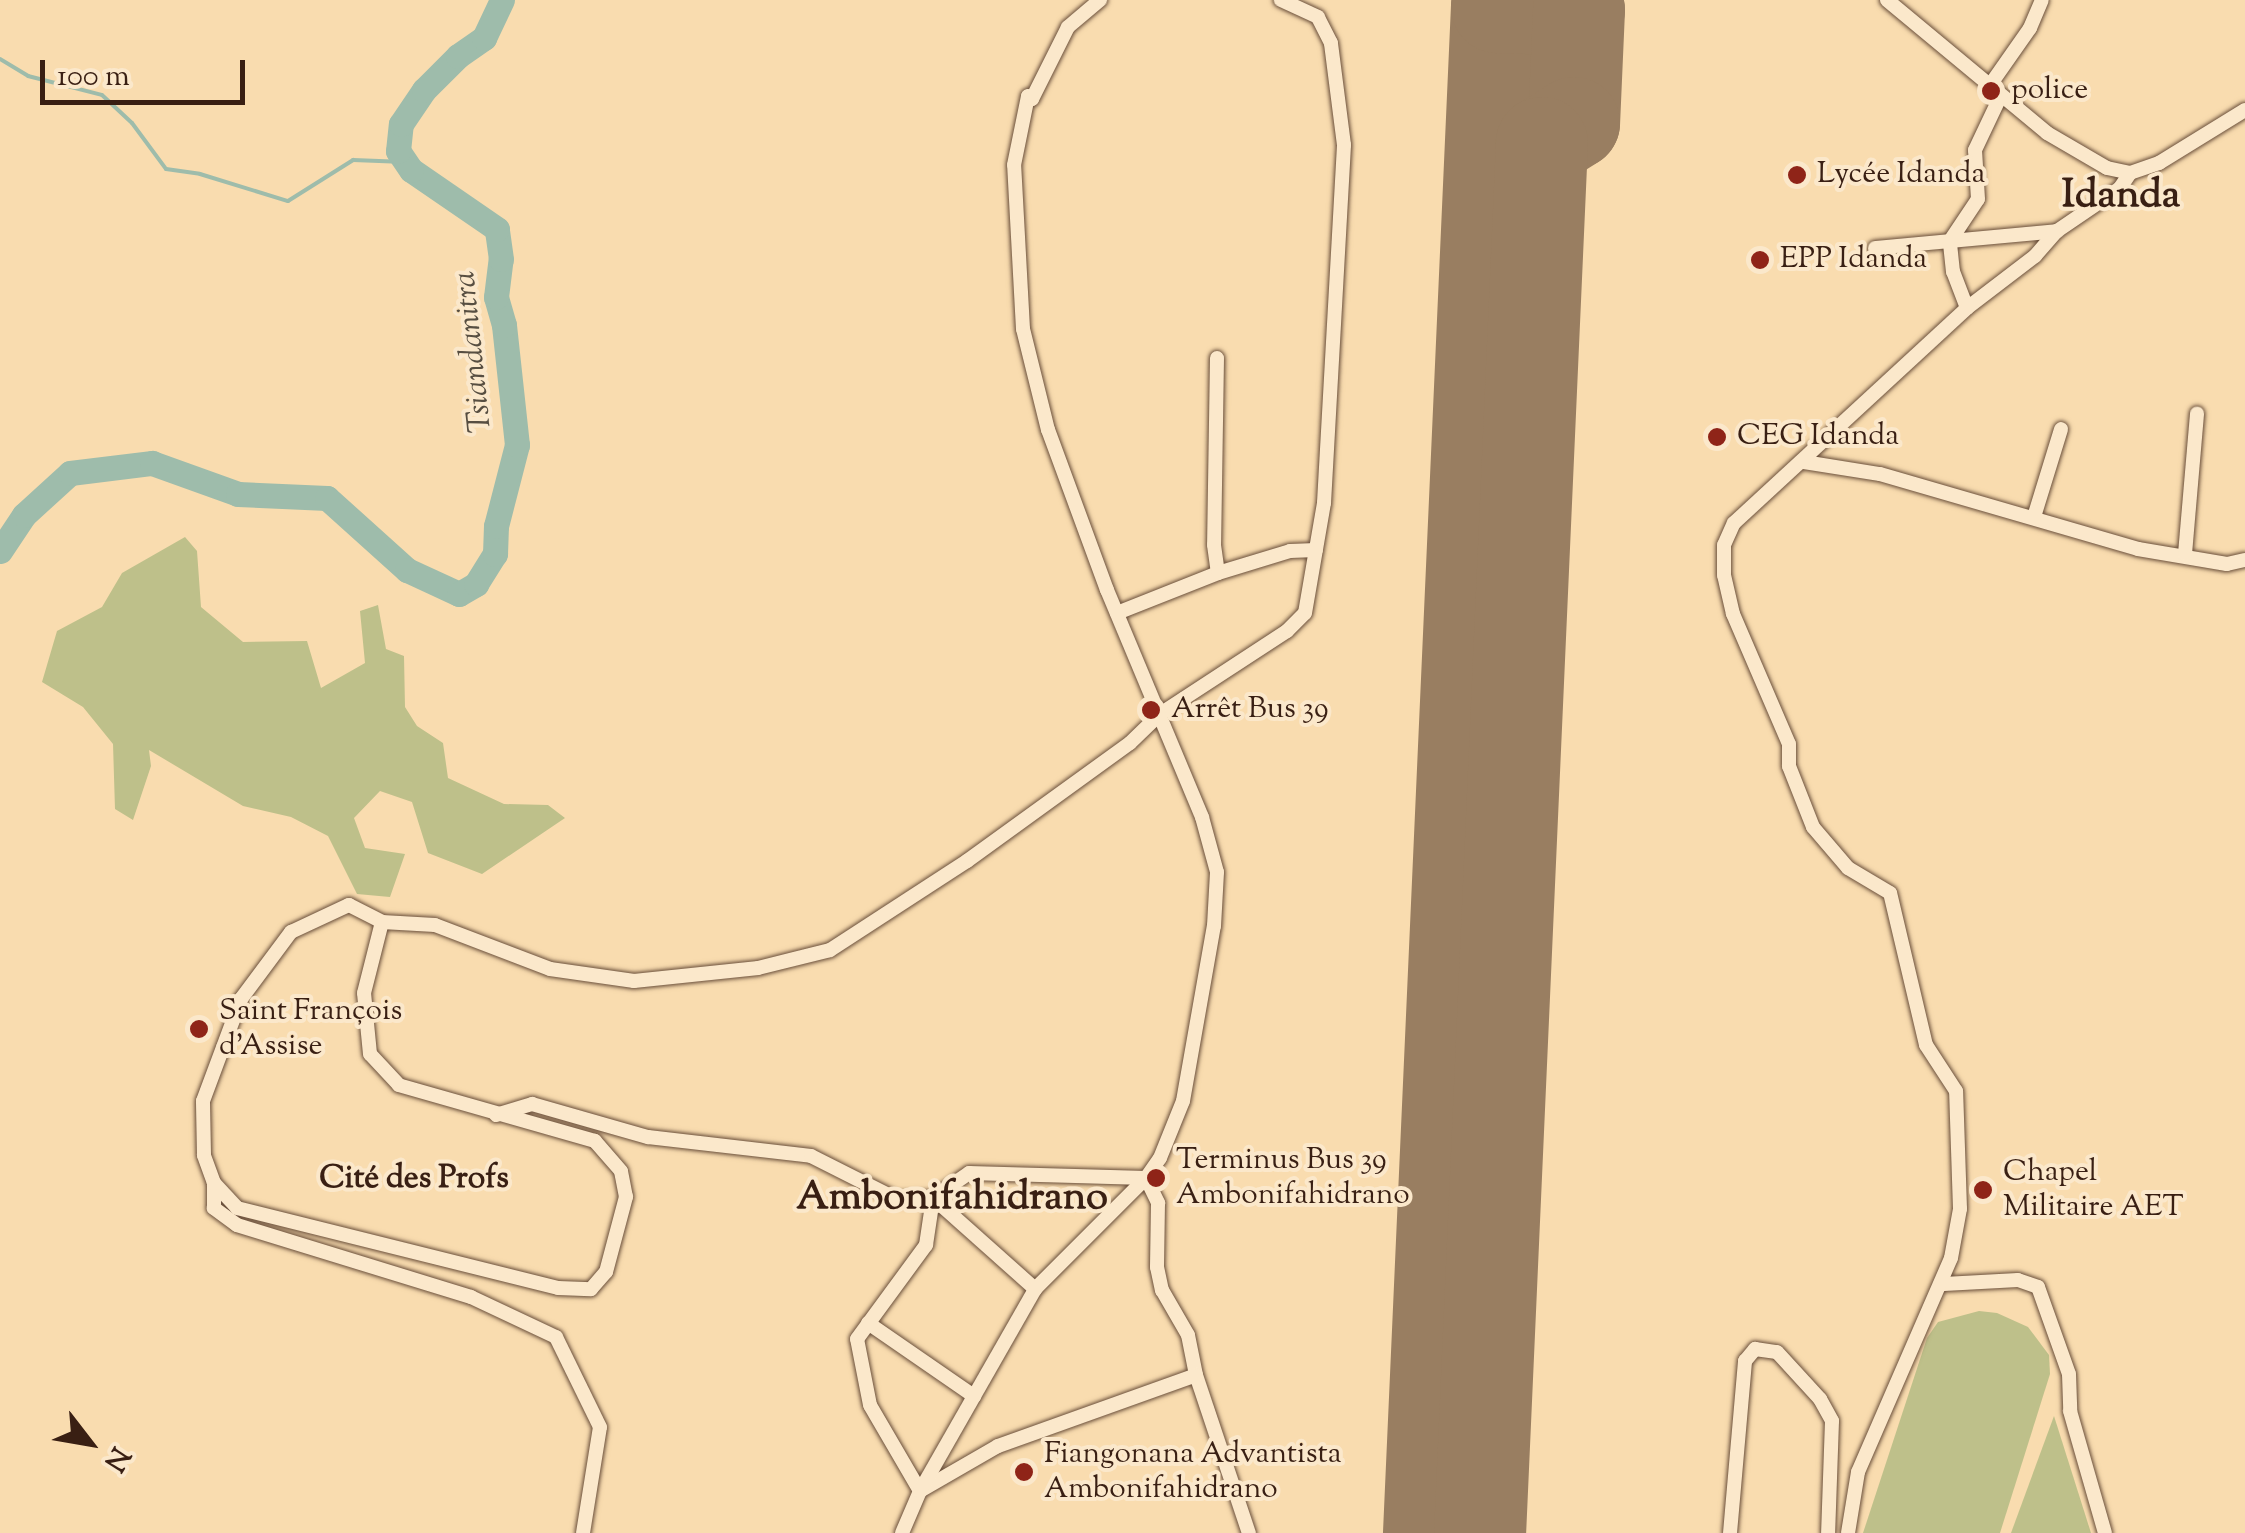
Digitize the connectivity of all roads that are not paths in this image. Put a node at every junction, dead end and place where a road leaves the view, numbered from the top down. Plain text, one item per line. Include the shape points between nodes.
1 (1100, 0) edge
2 (1281, 0) edge
3 (1887, 0) edge
4 (2042, 0) edge
5 (1994, 93) junction
6 (2245, 110) edge
7 (2130, 173) junction
8 (2056, 231) junction
9 (1950, 240) junction
10 (1875, 248) dead end
11 (1966, 308) junction
12 (1217, 358) dead end
13 (2197, 414) dead end
14 (2061, 429) dead end
15 (1804, 462) junction
16 (2034, 517) junction
17 (1316, 550) junction
18 (2185, 554) junction
19 (2245, 560) edge
20 (1218, 572) junction
21 (1117, 613) junction
22 (1160, 714) junction
23 (382, 922) junction
24 (495, 1115) junction
25 (1146, 1178) junction
26 (214, 1182) junction
27 (933, 1198) junction
28 (1944, 1284) junction
29 (1035, 1288) junction
30 (868, 1323) junction
31 (1196, 1375) junction
32 (974, 1396) junction
33 (920, 1491) junction
34 (583, 1533) edge
35 (902, 1533) edge
36 (1248, 1533) edge
37 (1730, 1533) edge
38 (1828, 1533) edge
39 (1848, 1533) edge
40 (2105, 1533) edge

1 - 21 street via 1068,27 1032,100 1028,96 1014,165 1023,329 1048,430
2 - 17 street via 1318,17 1332,43 1344,145
3 - 5 street
4 - 5 street
5 - 7 street via 2047,134 2107,168
5 - 9 street via 1975,150 1978,200
6 - 7 street via 2159,163
7 - 8 street via 2120,188
8 - 9 street
8 - 11 street via 2035,256
9 - 10 street
9 - 11 street via 1952,272
11 - 15 street
12 - 20 street
13 - 18 street
14 - 16 street
15 - 16 street via 1880,474
15 - 28 street via 1734,523 1724,545 1724,575 1733,614 1790,744 1789,766 1814,827 1848,868 1890,893 1926,1046 1956,1091 1960,1209
16 - 18 street via 2138,549
17 - 20 street
17 - 22 street via 1305,613
18 - 19 street via 2226,564
20 - 21 street
21 - 22 street
22 - 23 street via 967,861 830,950 758,968 634,981 550,970 435,926
22 - 25 street via 1217,872 1183,1101
23 - 24 street via 364,993 370,1054 399,1085
23 - 26 street via 349,905 291,932 241,999 204,1101 204,1155
24 - 26 street via 595,1142 621,1171 626,1197 606,1272 591,1288 558,1288 237,1208
24 - 27 street via 532,1104 648,1137 810,1156 896,1198
25 - 27 street via 969,1173
25 - 29 street
25 - 31 street via 1158,1203 1162,1290 1188,1335
26 - 34 street via 214,1208 237,1225 470,1297 556,1337 600,1427
27 - 29 street
27 - 30 street via 926,1245
28 - 39 street via 1858,1472
28 - 40 street via 2018,1280 2038,1287 2069,1374 2070,1412
29 - 32 street
30 - 32 street
30 - 33 street via 858,1339 870,1405
31 - 33 street via 998,1446
31 - 36 street
32 - 33 street
33 - 35 street
37 - 38 street via 1744,1360 1756,1350 1777,1352 1832,1420

